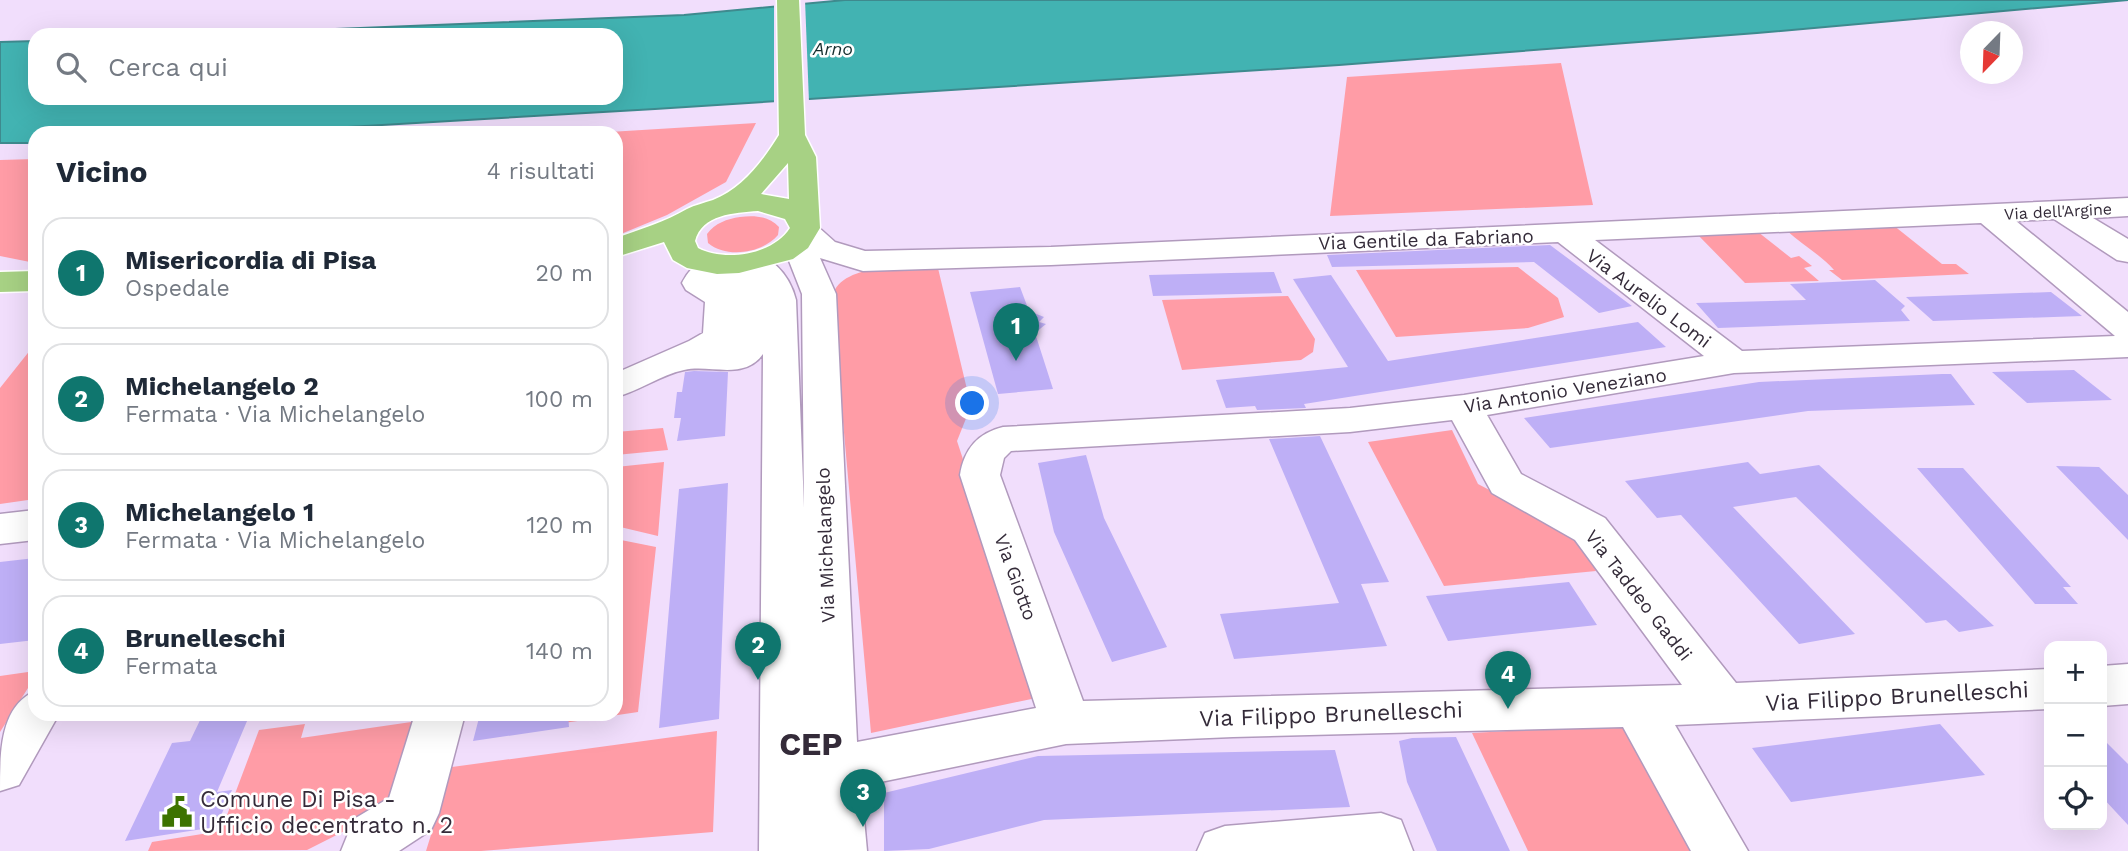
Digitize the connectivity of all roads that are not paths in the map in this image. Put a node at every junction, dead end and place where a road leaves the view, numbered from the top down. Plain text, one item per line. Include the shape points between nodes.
1 (788, 0) edge
2 (792, 135) junction
3 (724, 206) junction
4 (2128, 207) edge
5 (2060, 210) junction
6 (1989, 215) junction
7 (802, 233) junction
8 (1565, 233) junction
9 (623, 249) edge
10 (2128, 253) edge
11 (623, 257) edge
12 (710, 259) junction
13 (863, 261) junction
14 (28, 281) edge
15 (0, 282) edge
16 (819, 294) junction
17 (2128, 329) edge
18 (2128, 346) edge
19 (1734, 362) junction
20 (623, 383) edge
21 (1464, 407) junction
22 (1003, 439) joint
23 (28, 526) edge
24 (0, 529) edge
25 (2044, 689) edge
26 (1724, 704) junction
27 (1637, 706) junction
28 (29, 721) edge
29 (438, 721) edge
30 (1066, 723) junction
31 (0, 769) edge
32 (809, 775) junction
33 (362, 846) edge
34 (786, 851) edge
35 (839, 851) edge
36 (1225, 851) edge
37 (1385, 851) edge
38 (1720, 851) edge

1 - 2 main road
2 - 3 main road via 769,174
2 - 7 main road via 802,156
3 - 7 main road via 778,205 798,214
3 - 12 main road via 703,214
4 - 5 street, Via dell'Argine
5 - 6 street, Via dell'Argine
5 - 10 street
6 - 8 street, Via Gentile da Fabriano
6 - 17 street
7 - 12 main road via 778,255
7 - 13 street, Via Gentile da Fabriano via 824,249
7 - 16 street, Via Michelangelo
8 - 13 street, Via Gentile da Fabriano
8 - 19 street, Via Aurelio Lomi
9 - 12 main road
11 - 12 main road
12 - 20 street via 714,291 722,301 722,331 717,341
12 - 32 street, Via Michelangelo via 771,278 779,294
13 - 16 street, Via Gentile da Fabriano via 832,275
14 - 15 main road
16 - 32 street, Via Michelangelo
18 - 19 street, Via Antonio Veneziano
19 - 21 street, Via Antonio Veneziano
21 - 22 street, Via Antonio Veneziano via 1350,420
21 - 26 street, Via Taddeo Gaddi via 1506,483 1590,528
22 - 30 street, Via Giotto via 982,459 980,475
23 - 24 street
25 - 26 street, Via Filippo Brunelleschi
26 - 27 street, Via Filippo Brunelleschi
27 - 30 street, Via Filippo Brunelleschi
27 - 38 street
28 - 31 street
29 - 33 street via 412,813
30 - 32 street, Via Filippo Brunelleschi
32 - 34 street, Via Michelangelo
32 - 35 street, Via Michelangelo
36 - 37 street via 1381,838

